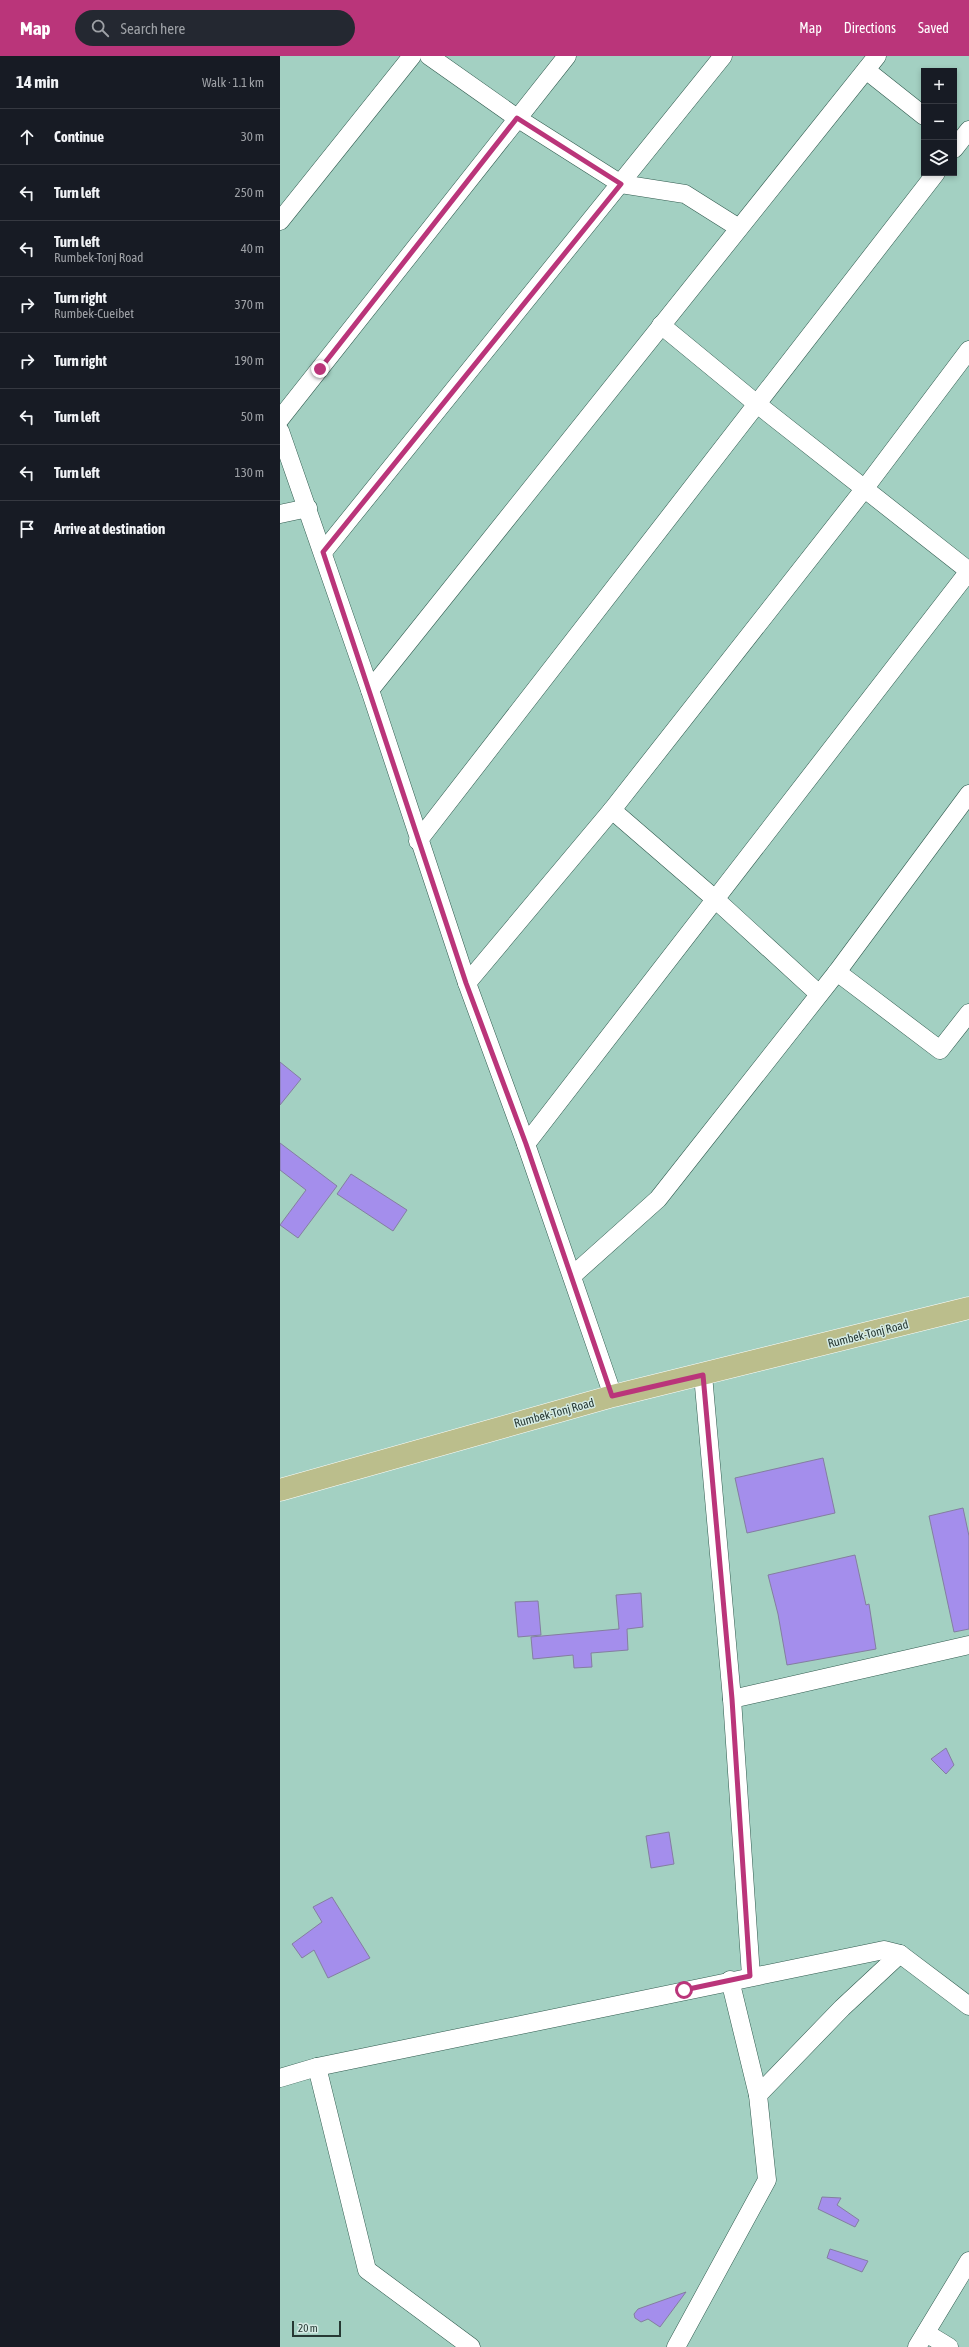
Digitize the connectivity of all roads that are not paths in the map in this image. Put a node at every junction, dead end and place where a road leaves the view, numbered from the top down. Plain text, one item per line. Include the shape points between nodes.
1 (412, 56) edge
2 (429, 56) edge
3 (567, 56) edge
4 (723, 56) edge
5 (871, 63) edge
6 (921, 113) edge
7 (517, 118) junction
8 (934, 176) edge
9 (621, 184) junction
10 (280, 221) edge
11 (739, 228) junction
12 (662, 326) junction
13 (969, 350) edge
14 (756, 404) junction
15 (280, 419) edge
16 (280, 431) edge
17 (865, 488) junction
18 (308, 508) junction
19 (280, 514) edge
20 (323, 552) junction
21 (969, 571) edge
22 (370, 690) junction
23 (969, 794) edge
24 (612, 810) junction
25 (418, 841) junction
26 (715, 899) junction
27 (837, 972) junction
28 (466, 983) junction
29 (819, 994) junction
30 (969, 1013) edge
31 (526, 1144) junction
32 (572, 1276) junction
33 (969, 1308) edge
34 (703, 1375) junction
35 (612, 1396) junction
36 (280, 1490) edge
37 (969, 1645) edge
38 (732, 1699) junction
39 (900, 1954) junction
40 (750, 1976) junction
41 (730, 1980) junction
42 (969, 2006) edge
43 (317, 2067) junction
44 (280, 2078) edge
45 (758, 2095) junction
46 (969, 2261) edge
47 (921, 2340) edge
48 (471, 2347) edge
49 (676, 2347) edge
50 (949, 2347) edge

1 - 10 street
2 - 7 street
3 - 7 street
4 - 9 street
5 - 6 street
5 - 11 street
7 - 9 street
7 - 15 street
8 - 14 street
9 - 11 street via 685,194
9 - 20 street
11 - 12 street
12 - 14 street
12 - 22 street
13 - 17 street
14 - 17 street
14 - 25 street
16 - 18 street
17 - 21 street
17 - 24 street
18 - 19 street
18 - 20 street
20 - 22 street
21 - 26 street
22 - 25 street
23 - 27 street
24 - 26 street
24 - 28 street
25 - 28 street
26 - 29 street
26 - 31 street
27 - 29 street
27 - 30 street via 940,1050
28 - 31 street
29 - 32 street via 658,1199
31 - 32 street
32 - 35 street
33 - 34 main road, Rumbek-Tonj Road
34 - 35 main road, Rumbek-Tonj Road
34 - 38 street
35 - 36 main road, Rumbek-Tonj Road
37 - 38 street
38 - 40 street
39 - 40 street via 884,1950
39 - 42 street
39 - 45 street via 842,2008
40 - 41 street
41 - 43 street
41 - 45 street
43 - 44 street
43 - 48 street via 368,2270
45 - 49 street via 767,2180
46 - 47 street
47 - 50 street

